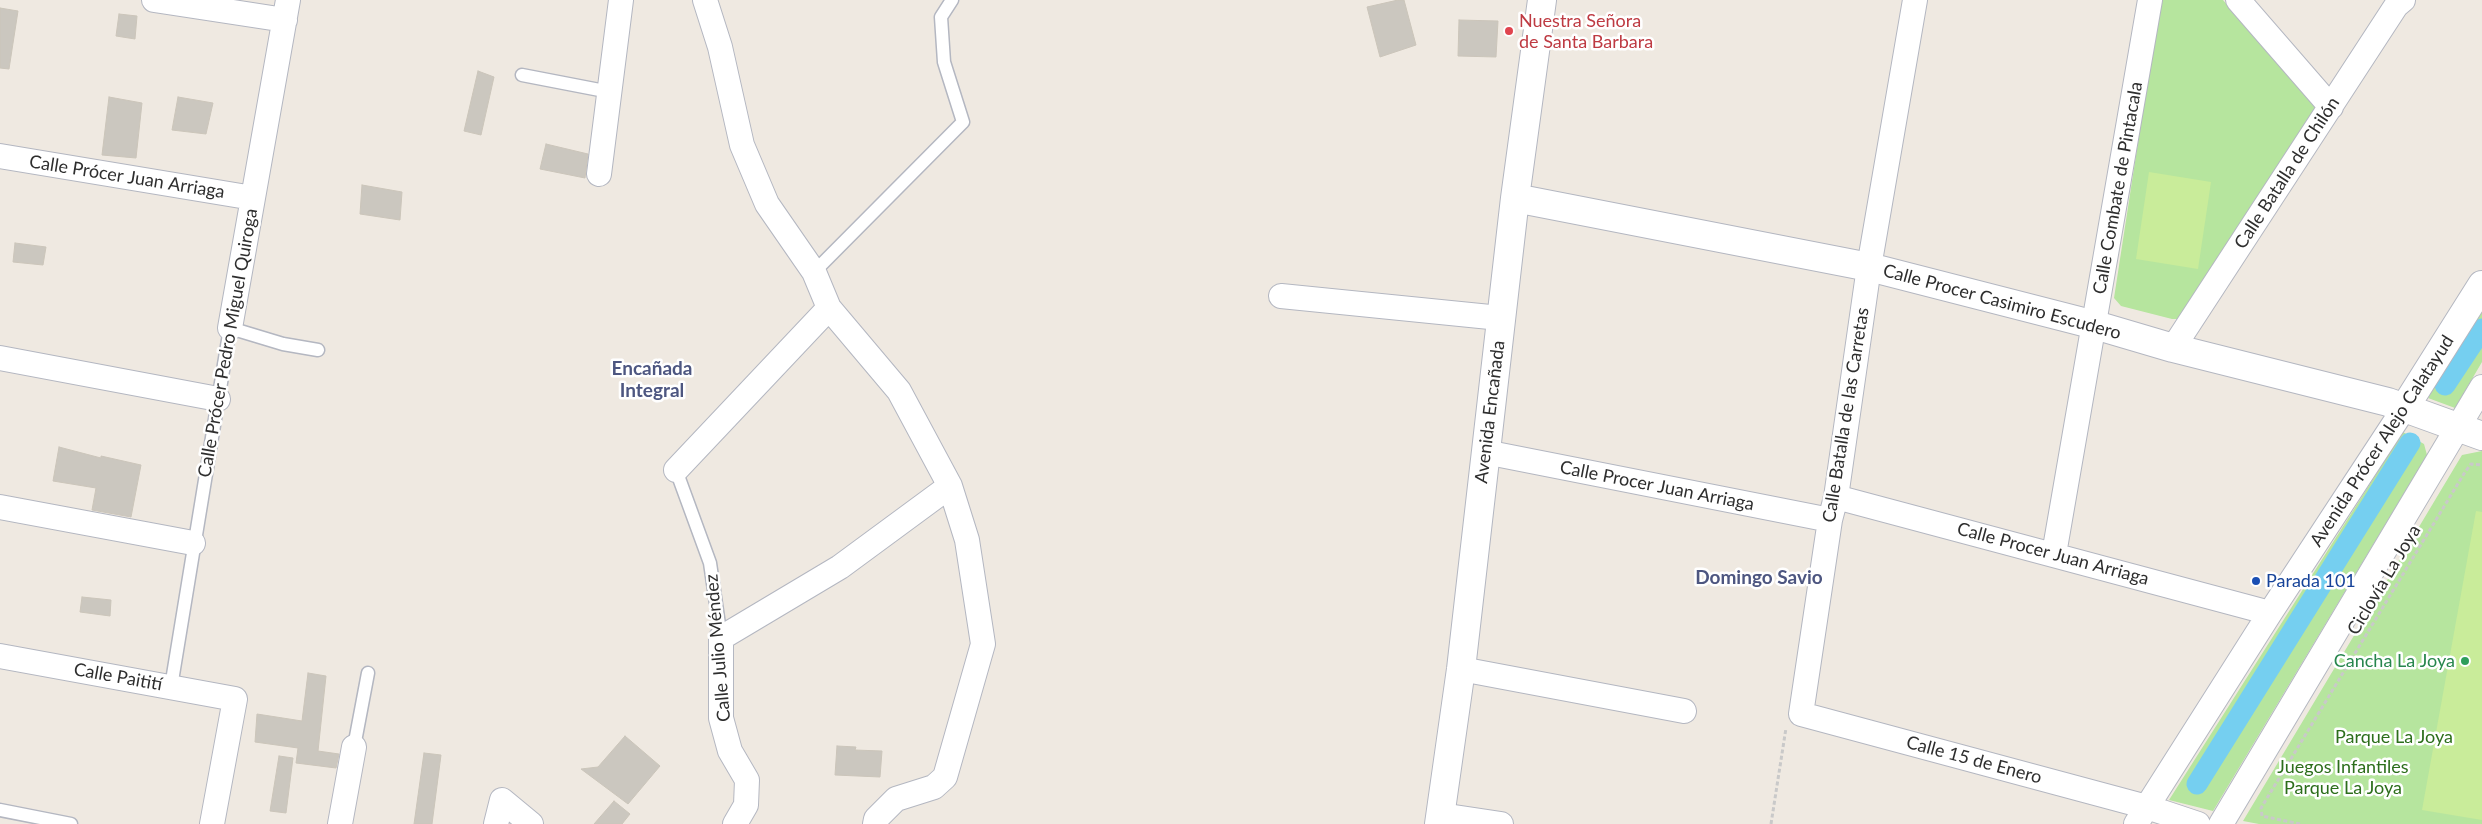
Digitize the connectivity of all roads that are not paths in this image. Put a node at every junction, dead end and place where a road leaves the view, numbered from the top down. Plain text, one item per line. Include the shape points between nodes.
1 (154, 0) edge
2 (621, 0) edge
3 (705, 0) edge
4 (952, 0) edge
5 (1542, 0) edge
6 (1915, 0) edge
7 (2150, 0) edge
8 (2238, 0) edge
9 (2403, 0) edge
10 (286, 10) edge
11 (522, 75) dead end
12 (610, 92) junction
13 (2330, 107) junction
14 (0, 156) edge
15 (599, 174) dead end
16 (253, 198) junction
17 (1515, 198) junction
18 (1869, 267) junction
19 (814, 272) junction
20 (2482, 285) edge
21 (1281, 296) dead end
22 (829, 308) junction
23 (1500, 318) junction
24 (2094, 325) junction
25 (230, 328) junction
26 (2173, 348) junction
27 (318, 350) dead end
28 (0, 358) edge
29 (2482, 387) edge
30 (218, 399) junction
31 (2405, 407) junction
32 (2457, 426) junction
33 (2482, 436) edge
34 (1485, 452) junction
35 (676, 470) joint
36 (950, 486) junction
37 (1836, 497) junction
38 (0, 507) edge
39 (1830, 520) junction
40 (193, 543) junction
41 (2054, 554) junction
42 (2270, 613) junction
43 (720, 638) junction
44 (0, 656) edge
45 (1461, 669) junction
46 (368, 673) dead end
47 (171, 687) junction
48 (1684, 711) dead end
49 (1800, 714) joint
50 (354, 747) joint
51 (0, 810) edge
52 (2141, 816) edge
53 (1440, 819) edge
54 (71, 824) edge
55 (212, 824) edge
56 (340, 824) edge
57 (496, 824) edge
58 (531, 824) edge
59 (735, 824) edge
60 (875, 824) edge
61 (1501, 824) edge
62 (2198, 824) edge
63 (2221, 824) edge

1 - 10 street
2 - 12 street
3 - 19 street via 720,47 742,145 767,204
4 - 19 lane via 941,17 944,62 963,122
5 - 17 main road, Avenida Encañada
6 - 18 street, Calle Batalla de las Carretas
7 - 24 street, Calle Combate de Pintacala
8 - 13 street
9 - 13 street, Calle Batalla de Chilón
10 - 16 street, Calle Prócer Pedro Miguel Quiroga
11 - 12 lane
12 - 15 street
13 - 26 street, Calle Batalla de Chilón
14 - 16 street, Calle Prócer Juan Arriaga
16 - 25 street, Calle Prócer Pedro Miguel Quiroga
17 - 18 main road, Calle Procer Casimiro Escudero
17 - 23 main road, Avenida Encañada
18 - 24 main road, Calle Procer Casimiro Escudero
18 - 37 street, Calle Batalla de las Carretas
19 - 22 street
20 - 31 main road, Avenida Prócer Alejo Calatayud
21 - 23 street
22 - 35 street
22 - 36 street via 899,391
23 - 34 main road, Avenida Encañada
24 - 26 main road, Calle Procer Casimiro Escudero
24 - 41 street, Calle Combate de Pintacala
25 - 27 lane via 283,344
25 - 30 lane, Calle Prócer Pedro Miguel Quiroga
26 - 31 main road, Calle Procer Casimiro Escudero
28 - 30 street
29 - 32 street
30 - 40 lane, Calle Prócer Pedro Miguel Quiroga
31 - 32 main road, Calle Procer Casimiro Escudero
31 - 42 street, Avenida Prócer Alejo Calatayud
32 - 33 main road, Calle Procer Casimiro Escudero
32 - 63 street
34 - 39 street, Calle Procer Juan Arriaga
34 - 45 main road, Avenida Encañada
35 - 43 lane, Calle Julio Méndez via 710,563
36 - 43 street via 840,567
36 - 60 street via 967,540 983,644 945,777 934,787 896,799
37 - 39 street, Calle Batalla de las Carretas
37 - 41 street, Calle Procer Juan Arriaga
38 - 40 street
39 - 49 street, Calle Batalla de las Carretas
40 - 47 lane, Calle Prócer Pedro Miguel Quiroga
41 - 42 street, Calle Procer Juan Arriaga
42 - 52 street, Avenida Prócer Alejo Calatayud
43 - 59 street, Calle Julio Méndez via 721,718 730,751 747,780 746,805
44 - 47 street, Calle Paitití
45 - 48 street
45 - 53 main road, Avenida Encañada
46 - 50 lane
47 - 55 street, Calle Paitití via 235,699
49 - 52 street, Calle 15 de Enero
50 - 56 street
51 - 54 lane
52 - 62 street, Calle 15 de Enero
53 - 61 street
57 - 58 street via 502,800

